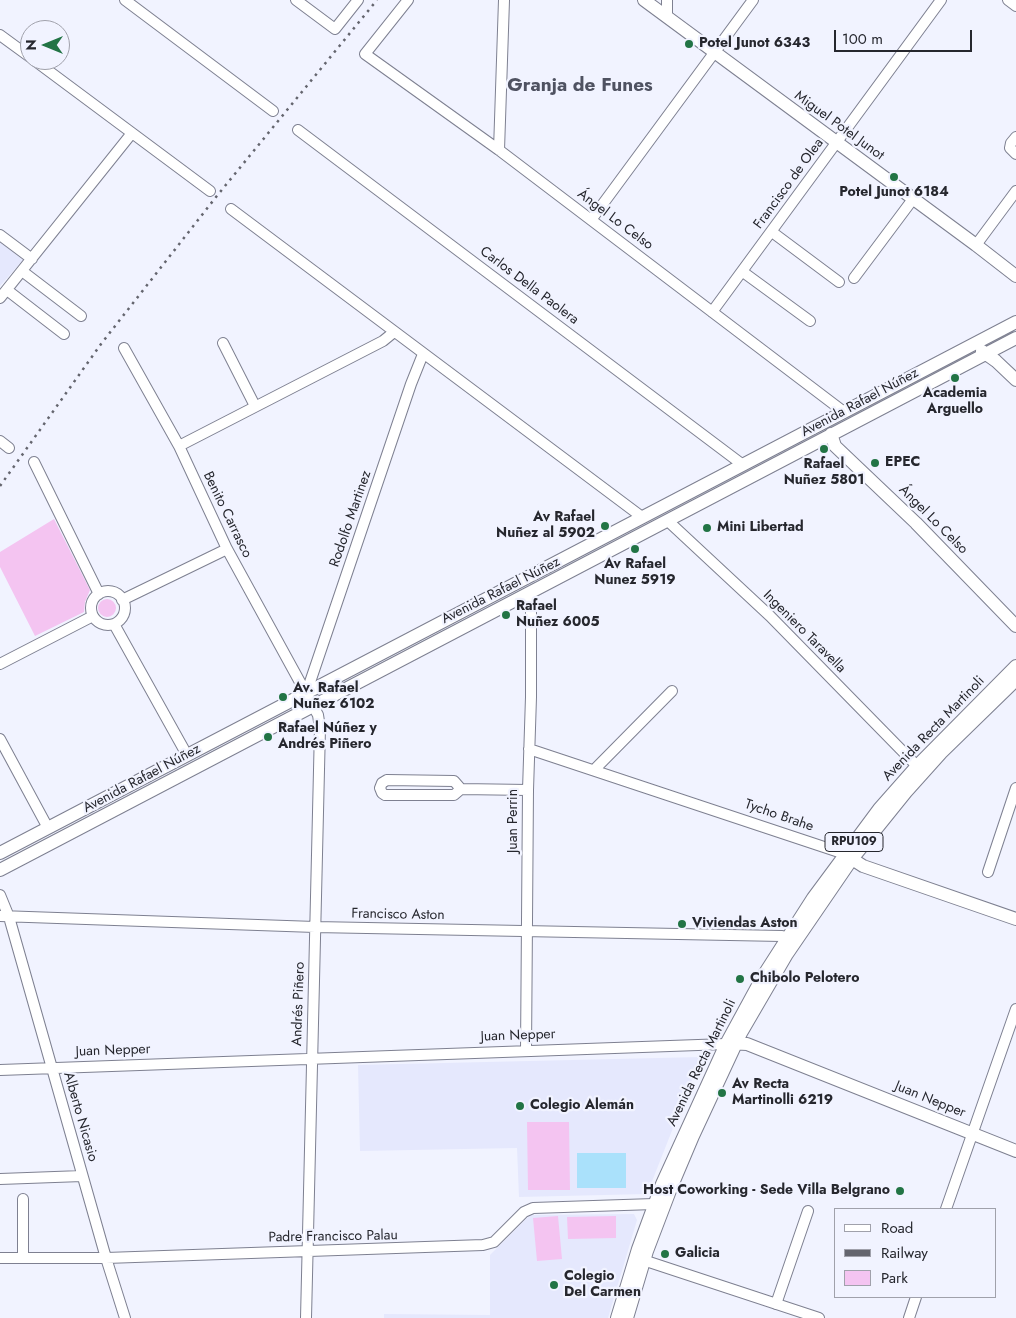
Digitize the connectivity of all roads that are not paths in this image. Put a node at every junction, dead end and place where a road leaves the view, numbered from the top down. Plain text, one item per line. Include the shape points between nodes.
1 (125, 0) edge
2 (296, 0) edge
3 (358, 0) edge
4 (408, 0) edge
5 (504, 0) edge
6 (644, 0) edge
7 (667, 0) edge
8 (753, 0) edge
9 (941, 0) edge
10 (1008, 0) edge
11 (1016, 6) edge
12 (667, 16) junction
13 (0, 35) edge
14 (20, 50) edge
15 (715, 52) junction
16 (47, 70) edge
17 (273, 110) dead end
18 (298, 130) dead end
19 (132, 133) junction
20 (1016, 137) edge
21 (836, 143) junction
22 (499, 150) junction
23 (1016, 154) edge
24 (210, 191) dead end
25 (1016, 191) edge
26 (913, 199) junction
27 (231, 209) dead end
28 (591, 220) junction
29 (772, 232) junction
30 (0, 235) edge
31 (976, 245) junction
32 (32, 260) junction
33 (22, 271) junction
34 (743, 272) junction
35 (1016, 276) edge
36 (854, 278) dead end
37 (839, 282) dead end
38 (3, 294) edge
39 (712, 312) junction
40 (81, 316) dead end
41 (810, 321) dead end
42 (1016, 322) edge
43 (394, 332) junction
44 (64, 334) dead end
45 (1016, 338) edge
46 (223, 343) dead end
47 (124, 348) dead end
48 (967, 348) junction
49 (423, 354) junction
50 (988, 354) junction
51 (1016, 380) edge
52 (255, 406) junction
53 (844, 412) junction
54 (831, 434) junction
55 (0, 441) edge
56 (179, 446) junction
57 (9, 448) dead end
58 (34, 462) dead end
59 (743, 465) junction
60 (642, 517) junction
61 (668, 521) junction
62 (228, 549) junction
63 (531, 592) junction
64 (99, 594) junction
65 (122, 600) junction
66 (93, 616) junction
67 (114, 624) junction
68 (1016, 626) edge
69 (0, 664) edge
70 (1016, 666) edge
71 (338, 676) junction
72 (1013, 688) edge
73 (672, 691) dead end
74 (306, 694) junction
75 (314, 706) junction
76 (282, 722) junction
77 (0, 739) edge
78 (529, 749) junction
79 (187, 755) junction
80 (917, 766) junction
81 (594, 770) junction
82 (1016, 788) edge
83 (461, 789) junction
84 (528, 790) junction
85 (48, 828) junction
86 (0, 853) edge
87 (849, 857) junction
88 (0, 866) edge
89 (0, 870) edge
90 (988, 872) dead end
91 (0, 895) edge
92 (5, 916) edge
93 (1016, 919) edge
94 (315, 927) junction
95 (527, 931) junction
96 (791, 938) junction
97 (1016, 1009) edge
98 (731, 1043) junction
99 (526, 1051) junction
100 (311, 1060) junction
101 (52, 1068) junction
102 (0, 1070) edge
103 (972, 1133) junction
104 (1016, 1150) edge
105 (82, 1176) junction
106 (0, 1179) edge
107 (23, 1199) dead end
108 (654, 1204) junction
109 (946, 1208) edge
110 (808, 1212) dead end
111 (307, 1251) junction
112 (0, 1258) edge
113 (23, 1258) junction
114 (106, 1258) junction
115 (640, 1259) junction
116 (916, 1298) edge
117 (776, 1304) junction
118 (125, 1318) edge
119 (306, 1318) edge
120 (617, 1318) edge
121 (628, 1318) edge
122 (819, 1318) edge
123 (909, 1318) edge

1 - 17 street
2 - 3 street via 335,29
4 - 22 street, Ángel Lo Celso via 365,54
5 - 22 street
6 - 12 main road, Miguel Potel Junot
7 - 12 street
8 - 15 street
9 - 21 street, Francisco de Olea
10 - 11 street
12 - 15 main road, Miguel Potel Junot
13 - 14 street
15 - 21 main road, Miguel Potel Junot
15 - 28 street
16 - 19 street
18 - 59 street, Carlos Della Paolera
19 - 24 street
19 - 32 street
20 - 23 street via 1010,148
21 - 26 main road, Miguel Potel Junot
21 - 29 street, Francisco de Olea
22 - 28 street, Ángel Lo Celso
25 - 31 street
26 - 31 main road, Miguel Potel Junot
26 - 36 street
27 - 43 street
28 - 39 street, Ángel Lo Celso
29 - 34 street, Francisco de Olea
29 - 37 street
30 - 32 street
31 - 35 main road, Miguel Potel Junot
32 - 33 street
33 - 38 street
33 - 40 street
34 - 39 street, Francisco de Olea
34 - 41 street
38 - 44 street
39 - 53 street, Ángel Lo Celso
42 - 48 main road, Avenida Rafael Núñez
43 - 49 street
43 - 52 street via 383,341
45 - 50 main road, Avenida Rafael Núñez
46 - 52 street
47 - 56 street, Benito Carrasco
48 - 50 main road
48 - 53 main road, Avenida Rafael Núñez
49 - 60 street
49 - 74 street, Rodolfo Martinez via 410,384
50 - 51 main road
50 - 54 main road, Avenida Rafael Núñez
52 - 56 street
53 - 54 main road
53 - 59 main road, Avenida Rafael Núñez
54 - 61 main road, Avenida Rafael Núñez
54 - 68 main road, Ángel Lo Celso via 835,446 916,523
55 - 57 street
56 - 62 street, Benito Carrasco
58 - 64 street
59 - 60 main road, Avenida Rafael Núñez
60 - 71 main road, Avenida Rafael Núñez
61 - 63 main road, Avenida Rafael Núñez
61 - 80 street, Ingeniero Taravella via 770,616
62 - 65 street
62 - 74 street, Benito Carrasco
63 - 75 main road, Avenida Rafael Núñez
63 - 78 street, Juan Perrin
64 - 65 street via 114,592
64 - 66 street via 92,604
65 - 67 street via 123,614
66 - 67 street via 104,624
66 - 69 street
67 - 79 street
70 - 80 main road, Avenida Recta Martinoli / RPU109
71 - 74 main road, Avenida Rafael Núñez
71 - 75 main road via 338,683 315,697
72 - 87 main road, Avenida Recta Martinoli / RPU109 via 924,772
73 - 81 street
74 - 75 street, Andrés Piñero
74 - 76 main road via 305,702 285,713
74 - 79 main road, Avenida Rafael Núñez
75 - 76 main road, Avenida Rafael Núñez
75 - 94 street, Andrés Piñero via 320,728
76 - 89 main road, Avenida Rafael Núñez
77 - 85 street
78 - 81 street, Tycho Brahe
78 - 84 street, Juan Perrin
79 - 85 main road, Avenida Rafael Núñez
80 - 87 main road, Avenida Recta Martinoli / RPU109 via 879,809
81 - 87 street, Tycho Brahe
82 - 90 street
83 - 83 street via 454,781 387,780 380,788 386,795 454,795
83 - 84 street
84 - 95 street, Juan Perrin
85 - 86 main road, Avenida Rafael Núñez
85 - 88 main road via 44,843
87 - 93 main road, Tycho Brahe via 863,866
87 - 96 main road, Avenida Recta Martinoli / RPU109
91 - 92 street, Alberto Nicasio
92 - 94 street, Francisco Aston
92 - 101 street, Alberto Nicasio
94 - 95 street, Francisco Aston
94 - 100 street, Andrés Piñero
95 - 96 street, Francisco Aston
95 - 99 street, Juan Perrin
96 - 98 main road, Avenida Recta Martinoli / RPU109 via 753,994
97 - 103 street
98 - 99 street, Juan Nepper
98 - 103 main road, Juan Nepper via 747,1044
98 - 108 main road, Avenida Recta Martinoli / RPU109 via 684,1133
98 - 115 main road, Avenida Recta Martinoli / RPU109
99 - 100 street, Juan Nepper
100 - 101 street, Juan Nepper
100 - 111 street, Andrés Piñero
101 - 102 street, Juan Nepper
101 - 105 street, Alberto Nicasio
103 - 104 main road, Juan Nepper
103 - 109 street
105 - 106 street
105 - 114 street, Alberto Nicasio
107 - 113 street
108 - 111 street, Padre Francisco Palau via 534,1208 524,1212 494,1242 483,1245
108 - 115 main road, Avenida Recta Martinoli / RPU109
110 - 117 street
111 - 114 street, Padre Francisco Palau
111 - 119 street, Andrés Piñero
112 - 113 street, Padre Francisco Palau
113 - 114 street, Padre Francisco Palau
114 - 118 street, Alberto Nicasio
115 - 117 street
115 - 120 main road, Avenida Recta Martinoli / RPU109
115 - 121 main road, Avenida Recta Martinoli / RPU109
116 - 123 street
117 - 122 street

